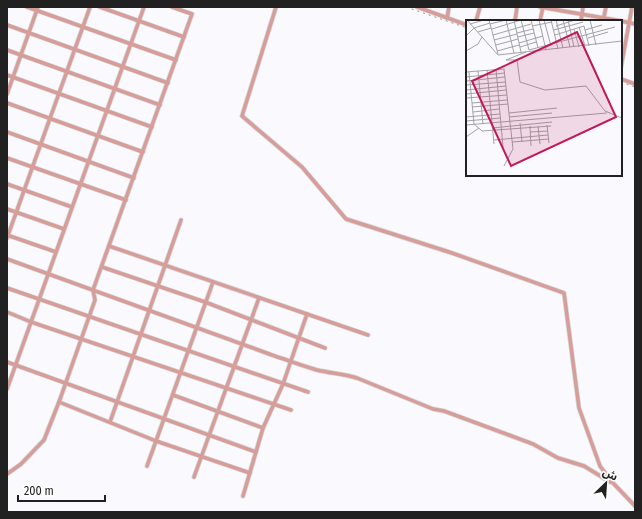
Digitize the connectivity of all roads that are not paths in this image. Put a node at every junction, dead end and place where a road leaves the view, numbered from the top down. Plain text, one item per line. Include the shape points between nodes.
1 (27, 7) edge
2 (90, 7) edge
3 (100, 7) edge
4 (144, 7) edge
5 (172, 7) edge
6 (276, 7) edge
7 (416, 7) edge
8 (449, 7) edge
9 (480, 7) edge
10 (518, 7) edge
11 (542, 7) edge
12 (583, 7) edge
13 (606, 7) edge
14 (632, 7) edge
15 (38, 9) edge
16 (582, 14) junction
17 (447, 18) junction
18 (604, 19) edge
19 (476, 20) edge
20 (515, 20) edge
21 (540, 20) edge
22 (581, 20) edge
23 (139, 21) junction
24 (622, 21) edge
25 (629, 22) junction
26 (635, 24) edge
27 (7, 25) edge
28 (466, 25) edge
29 (83, 27) junction
30 (29, 33) junction
31 (184, 37) junction
32 (130, 44) junction
33 (75, 49) junction
34 (7, 50) edge
35 (21, 55) junction
36 (176, 60) junction
37 (622, 61) edge
38 (122, 66) junction
39 (67, 72) junction
40 (7, 75) edge
41 (13, 77) junction
42 (622, 79) edge
43 (168, 83) junction
44 (635, 84) edge
45 (114, 89) junction
46 (7, 94) edge
47 (59, 94) junction
48 (7, 103) edge
49 (160, 105) junction
50 (107, 111) junction
51 (50, 118) junction
52 (152, 127) junction
53 (7, 132) edge
54 (98, 136) junction
55 (41, 144) junction
56 (143, 152) junction
57 (7, 158) edge
58 (88, 161) junction
59 (33, 167) junction
60 (134, 178) junction
61 (7, 184) edge
62 (80, 184) junction
63 (24, 190) junction
64 (126, 200) junction
65 (72, 208) junction
66 (7, 209) edge
67 (16, 212) junction
68 (181, 220) dead end
69 (64, 229) junction
70 (7, 236) edge
71 (110, 246) junction
72 (56, 252) junction
73 (7, 259) edge
74 (165, 265) junction
75 (102, 267) junction
76 (48, 274) junction
77 (213, 282) junction
78 (157, 286) junction
79 (7, 288) edge
80 (93, 290) junction
81 (259, 298) junction
82 (39, 299) junction
83 (205, 302) junction
84 (150, 311) junction
85 (7, 312) edge
86 (307, 314) junction
87 (89, 316) junction
88 (251, 320) junction
89 (31, 322) junction
90 (196, 328) junction
91 (140, 334) junction
92 (368, 335) dead end
93 (298, 337) junction
94 (82, 339) junction
95 (242, 344) junction
96 (326, 348) dead end
97 (187, 350) junction
98 (132, 357) junction
99 (290, 361) junction
100 (7, 362) edge
101 (16, 365) junction
102 (235, 367) junction
103 (180, 373) junction
104 (66, 383) junction
105 (283, 384) junction
106 (7, 389) edge
107 (227, 389) junction
108 (308, 392) dead end
109 (173, 395) junction
110 (117, 401) junction
111 (59, 402) junction
112 (274, 404) junction
113 (291, 410) dead end
114 (219, 412) junction
115 (165, 417) junction
116 (110, 422) junction
117 (263, 428) junction
118 (210, 434) junction
119 (156, 441) junction
120 (256, 452) junction
121 (202, 457) junction
122 (147, 466) dead end
123 (250, 473) junction
124 (7, 474) edge
125 (194, 477) dead end
126 (612, 483) junction
127 (243, 496) dead end
128 (635, 506) edge

1 - 15 street
2 - 29 street
3 - 23 street
4 - 23 street
5 - 31 street via 192,14
6 - 126 street via 242,116 302,167 346,219 564,293 579,408 600,466
7 - 17 street
8 - 17 street
9 - 19 street
10 - 20 street
11 - 16 street
11 - 21 street
12 - 16 street
13 - 18 street
14 - 25 street
15 - 29 street
15 - 30 street
16 - 18 street
16 - 22 street
17 - 28 street
23 - 31 street
23 - 32 street
24 - 25 street
25 - 26 street
25 - 37 street
27 - 30 street
29 - 32 street
29 - 33 street
30 - 33 street
30 - 35 street
31 - 36 street
32 - 36 street
32 - 38 street
33 - 38 street
33 - 39 street
34 - 35 street
35 - 39 street
35 - 41 street
36 - 43 street
38 - 43 street
38 - 45 street
39 - 45 street
39 - 47 street
40 - 41 street
41 - 46 street
41 - 47 street
42 - 44 street
43 - 49 street
45 - 49 street
45 - 50 street
47 - 50 street
47 - 51 street
48 - 51 street
49 - 52 street
50 - 52 street
50 - 54 street
51 - 54 street
51 - 55 street
52 - 56 street
53 - 55 street
54 - 56 street
54 - 58 street
55 - 58 street
55 - 59 street
56 - 60 street
57 - 59 street
58 - 60 street
58 - 62 street
59 - 62 street
59 - 63 street
60 - 64 street
61 - 63 street
62 - 64 street
62 - 65 street
63 - 65 street
63 - 67 street
64 - 71 street
65 - 69 street
66 - 67 street
67 - 69 street
67 - 70 street
68 - 74 street
69 - 72 street
70 - 72 street
71 - 74 street
71 - 75 street
72 - 76 street
73 - 76 street
74 - 77 street
74 - 78 street
75 - 78 street
75 - 80 street
76 - 80 street
76 - 82 street
77 - 81 street
77 - 83 street
78 - 83 street
78 - 84 street
79 - 82 street
80 - 84 street
80 - 87 street via 95,300
81 - 86 street
81 - 88 street
82 - 87 street
82 - 89 street
83 - 88 street
83 - 90 street
84 - 90 street
84 - 91 street
85 - 89 street
86 - 92 street
86 - 93 street
87 - 91 street
87 - 94 street
88 - 93 street
88 - 95 street
89 - 94 street
89 - 101 street
90 - 95 street
90 - 97 street
91 - 97 street
91 - 98 street
93 - 96 street
93 - 99 street
94 - 98 street
94 - 104 street
95 - 99 street
95 - 102 street
97 - 102 street
97 - 103 street
98 - 103 street
98 - 110 street
99 - 105 street
99 - 126 street via 316,370 357,378 526,442 558,458 584,466
100 - 101 street
101 - 104 street
101 - 106 street
102 - 105 street
102 - 107 street
103 - 107 street
103 - 109 street
104 - 110 street
104 - 111 street
105 - 108 street
105 - 112 street
107 - 112 street
107 - 114 street
109 - 114 street
109 - 115 street
110 - 115 street
110 - 116 street
111 - 116 street
111 - 124 street via 44,440 21,464
112 - 113 street
112 - 117 street
114 - 117 street
114 - 118 street
115 - 118 street
115 - 119 street
116 - 119 street
117 - 120 street
118 - 120 street
118 - 121 street
119 - 121 street
119 - 122 street
120 - 123 street
121 - 123 street
121 - 125 street
123 - 127 street
126 - 128 street

